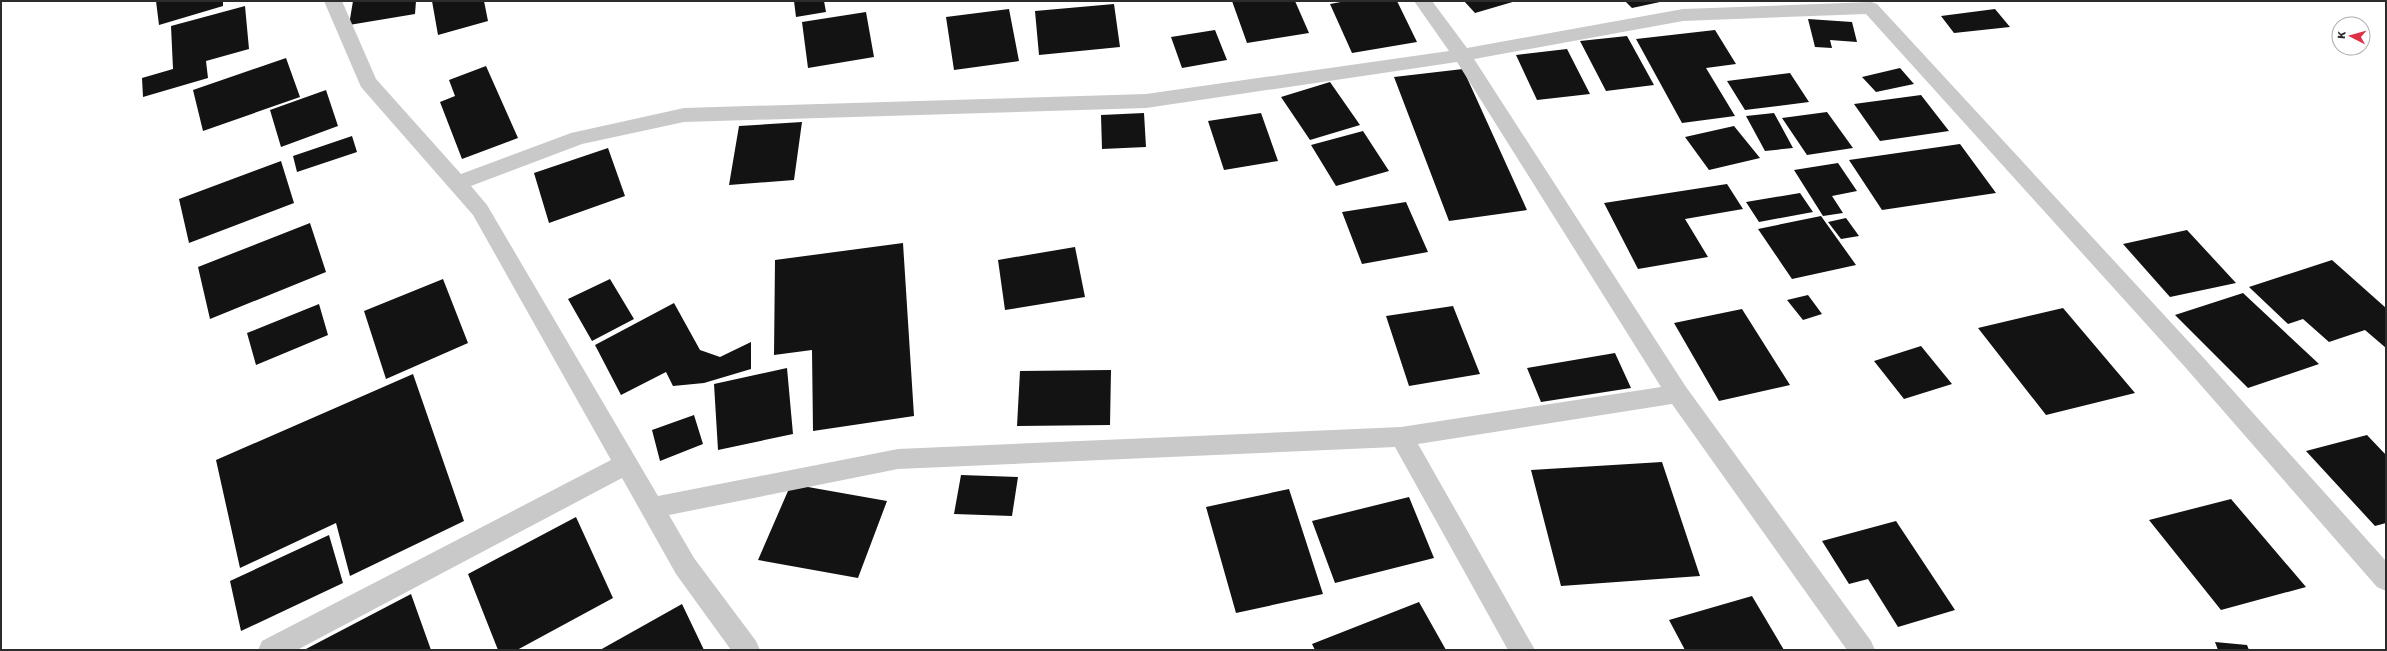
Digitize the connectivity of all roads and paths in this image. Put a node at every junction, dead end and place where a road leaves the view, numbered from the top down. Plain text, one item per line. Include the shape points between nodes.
1 (333, 1) edge
2 (1423, 1) edge
3 (1462, 55) junction
4 (456, 184) junction
5 (1678, 394) junction
6 (1400, 437) junction
7 (626, 464) junction
8 (652, 508) junction
9 (2386, 579) edge
10 (271, 650) edge
11 (747, 650) edge
12 (1522, 650) edge
13 (1862, 650) edge

1 - 4 street via 368,82
2 - 3 street
3 - 4 street via 1146,101 684,115 578,138
3 - 5 street
3 - 9 street via 1683,15 1871,8 2193,361
4 - 7 street via 480,210
5 - 6 street
5 - 13 street
6 - 8 street via 898,459
6 - 12 street
7 - 8 street
7 - 10 street
8 - 11 street via 685,566

